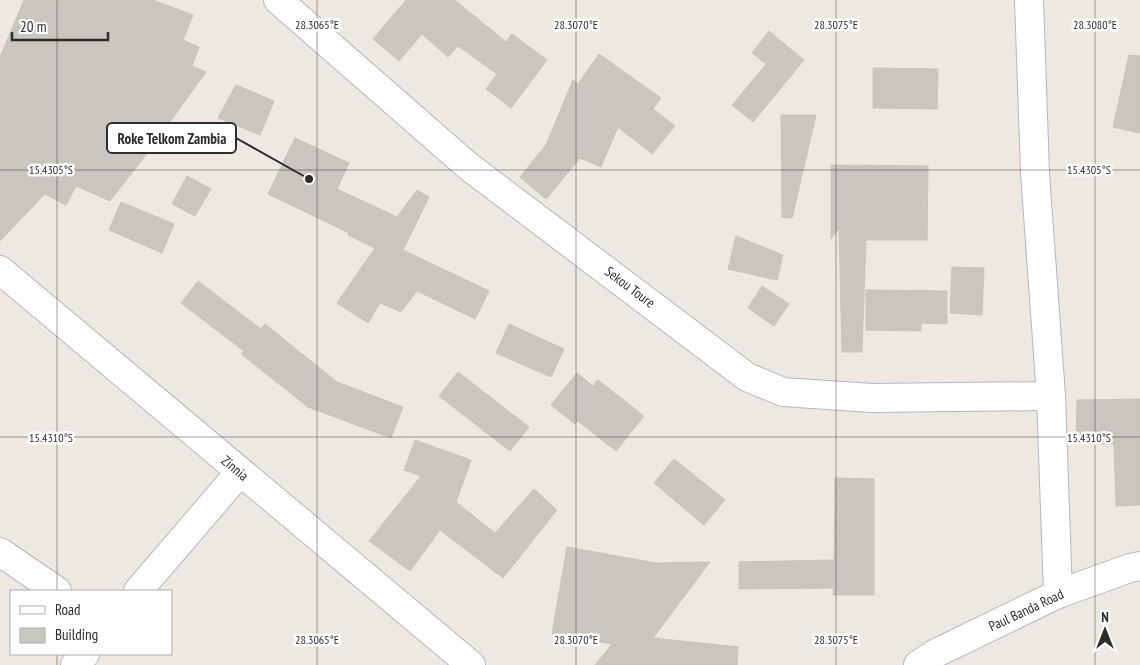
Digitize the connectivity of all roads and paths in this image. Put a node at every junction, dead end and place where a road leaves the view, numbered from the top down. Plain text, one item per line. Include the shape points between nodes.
1 (278, 0) edge
2 (1029, 0) edge
3 (0, 270) edge
4 (1051, 396) junction
5 (240, 472) junction
6 (0, 552) edge
7 (1140, 566) edge
8 (56, 590) edge
9 (139, 590) edge
10 (1058, 594) junction
11 (84, 655) edge
12 (76, 665) edge
13 (471, 665) edge
14 (918, 665) edge

1 - 4 street, Sekou Toure via 468,166 747,377 783,392 872,398
2 - 4 street via 1035,173
3 - 5 street, Zinnia
4 - 10 street
5 - 9 street
5 - 13 street, Zinnia
6 - 8 street
7 - 10 street, Paul Banda Road
10 - 14 street, Paul Banda Road via 936,653
11 - 12 street

